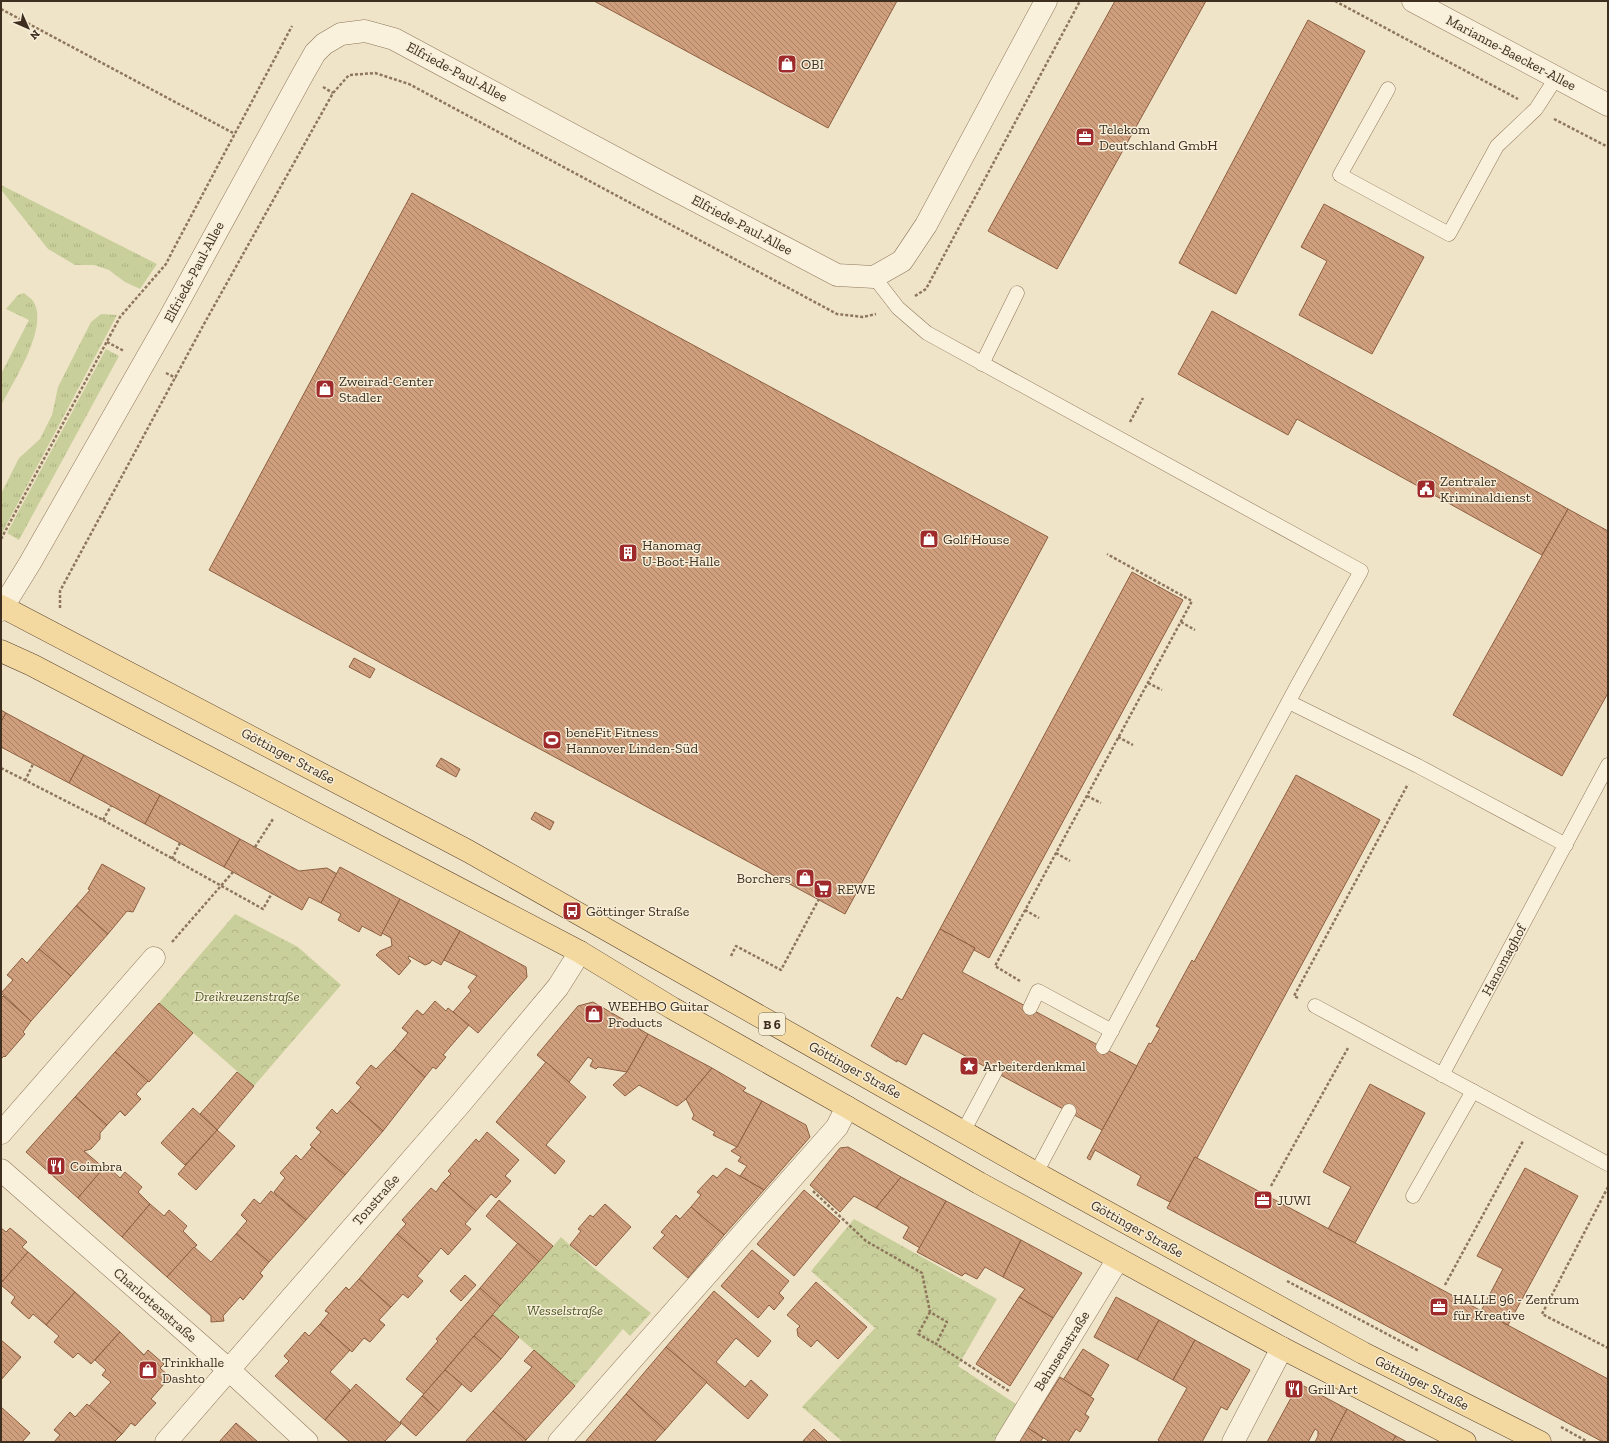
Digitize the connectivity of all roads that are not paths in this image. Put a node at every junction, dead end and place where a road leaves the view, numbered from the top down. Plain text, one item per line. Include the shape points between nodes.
1 (1046, 1) edge
2 (1413, 1) edge
3 (1556, 78) junction
4 (1388, 89) dead end
5 (1608, 105) edge
6 (874, 278) junction
7 (1017, 293) dead end
8 (982, 364) junction
9 (2, 608) edge
10 (1, 651) edge
11 (1289, 702) junction
12 (1608, 765) edge
13 (1566, 846) junction
14 (580, 952) junction
15 (154, 958) road end
16 (1315, 1006) road end
17 (1030, 1008) dead end
18 (1112, 1031) junction
19 (1103, 1047) dead end
20 (995, 1072) dead end
21 (1442, 1075) junction
22 (1473, 1091) junction
23 (847, 1106) junction
24 (1069, 1111) dead end
25 (963, 1132) junction
26 (1, 1133) edge
27 (1608, 1164) edge
28 (1, 1170) edge
29 (1036, 1173) junction
30 (1413, 1196) dead end
31 (1118, 1259) junction
32 (1282, 1348) junction
33 (228, 1369) junction
34 (166, 1442) edge
35 (307, 1442) edge
36 (559, 1442) edge
37 (1006, 1442) edge
38 (1233, 1442) edge
39 (1466, 1442) edge
40 (1540, 1442) edge

1 - 6 street via 926,225 902,261
2 - 3 street, Marianne-Baecker-Allee
3 - 4 lane via 1536,110 1497,146 1449,234 1340,175
3 - 5 street, Marianne-Baecker-Allee
6 - 8 lane via 898,308 927,333
6 - 9 street, Elfriede-Paul-Allee via 837,275 394,38 365,31 342,34 324,44 315,53 169,319
7 - 8 lane
8 - 11 lane via 1361,572
9 - 25 main road, Göttinger Straße / B 6 via 468,851
10 - 14 main road, B 6
11 - 13 lane via 1418,766
11 - 18 lane
12 - 13 lane, Hanomaghof
13 - 21 lane, Hanomaghof
14 - 23 main road, B 6 via 672,1008
14 - 33 street, Tonstraße via 558,987 461,1103
15 - 26 street
16 - 21 lane
17 - 18 lane via 1038,991
18 - 19 lane
20 - 25 lane
21 - 22 lane
22 - 27 lane
22 - 30 lane
23 - 31 main road, B 6 via 979,1183
23 - 36 street via 837,1127
24 - 29 lane
25 - 29 main road, Göttinger Straße / B 6
28 - 33 street, Charlottenstraße
29 - 40 main road, Göttinger Straße / B 6 via 1363,1353
31 - 32 main road, B 6
31 - 37 street, Behnsenstraße
32 - 38 street
32 - 39 main road, B 6
33 - 34 street, Tonstraße
33 - 35 street, Charlottenstraße

